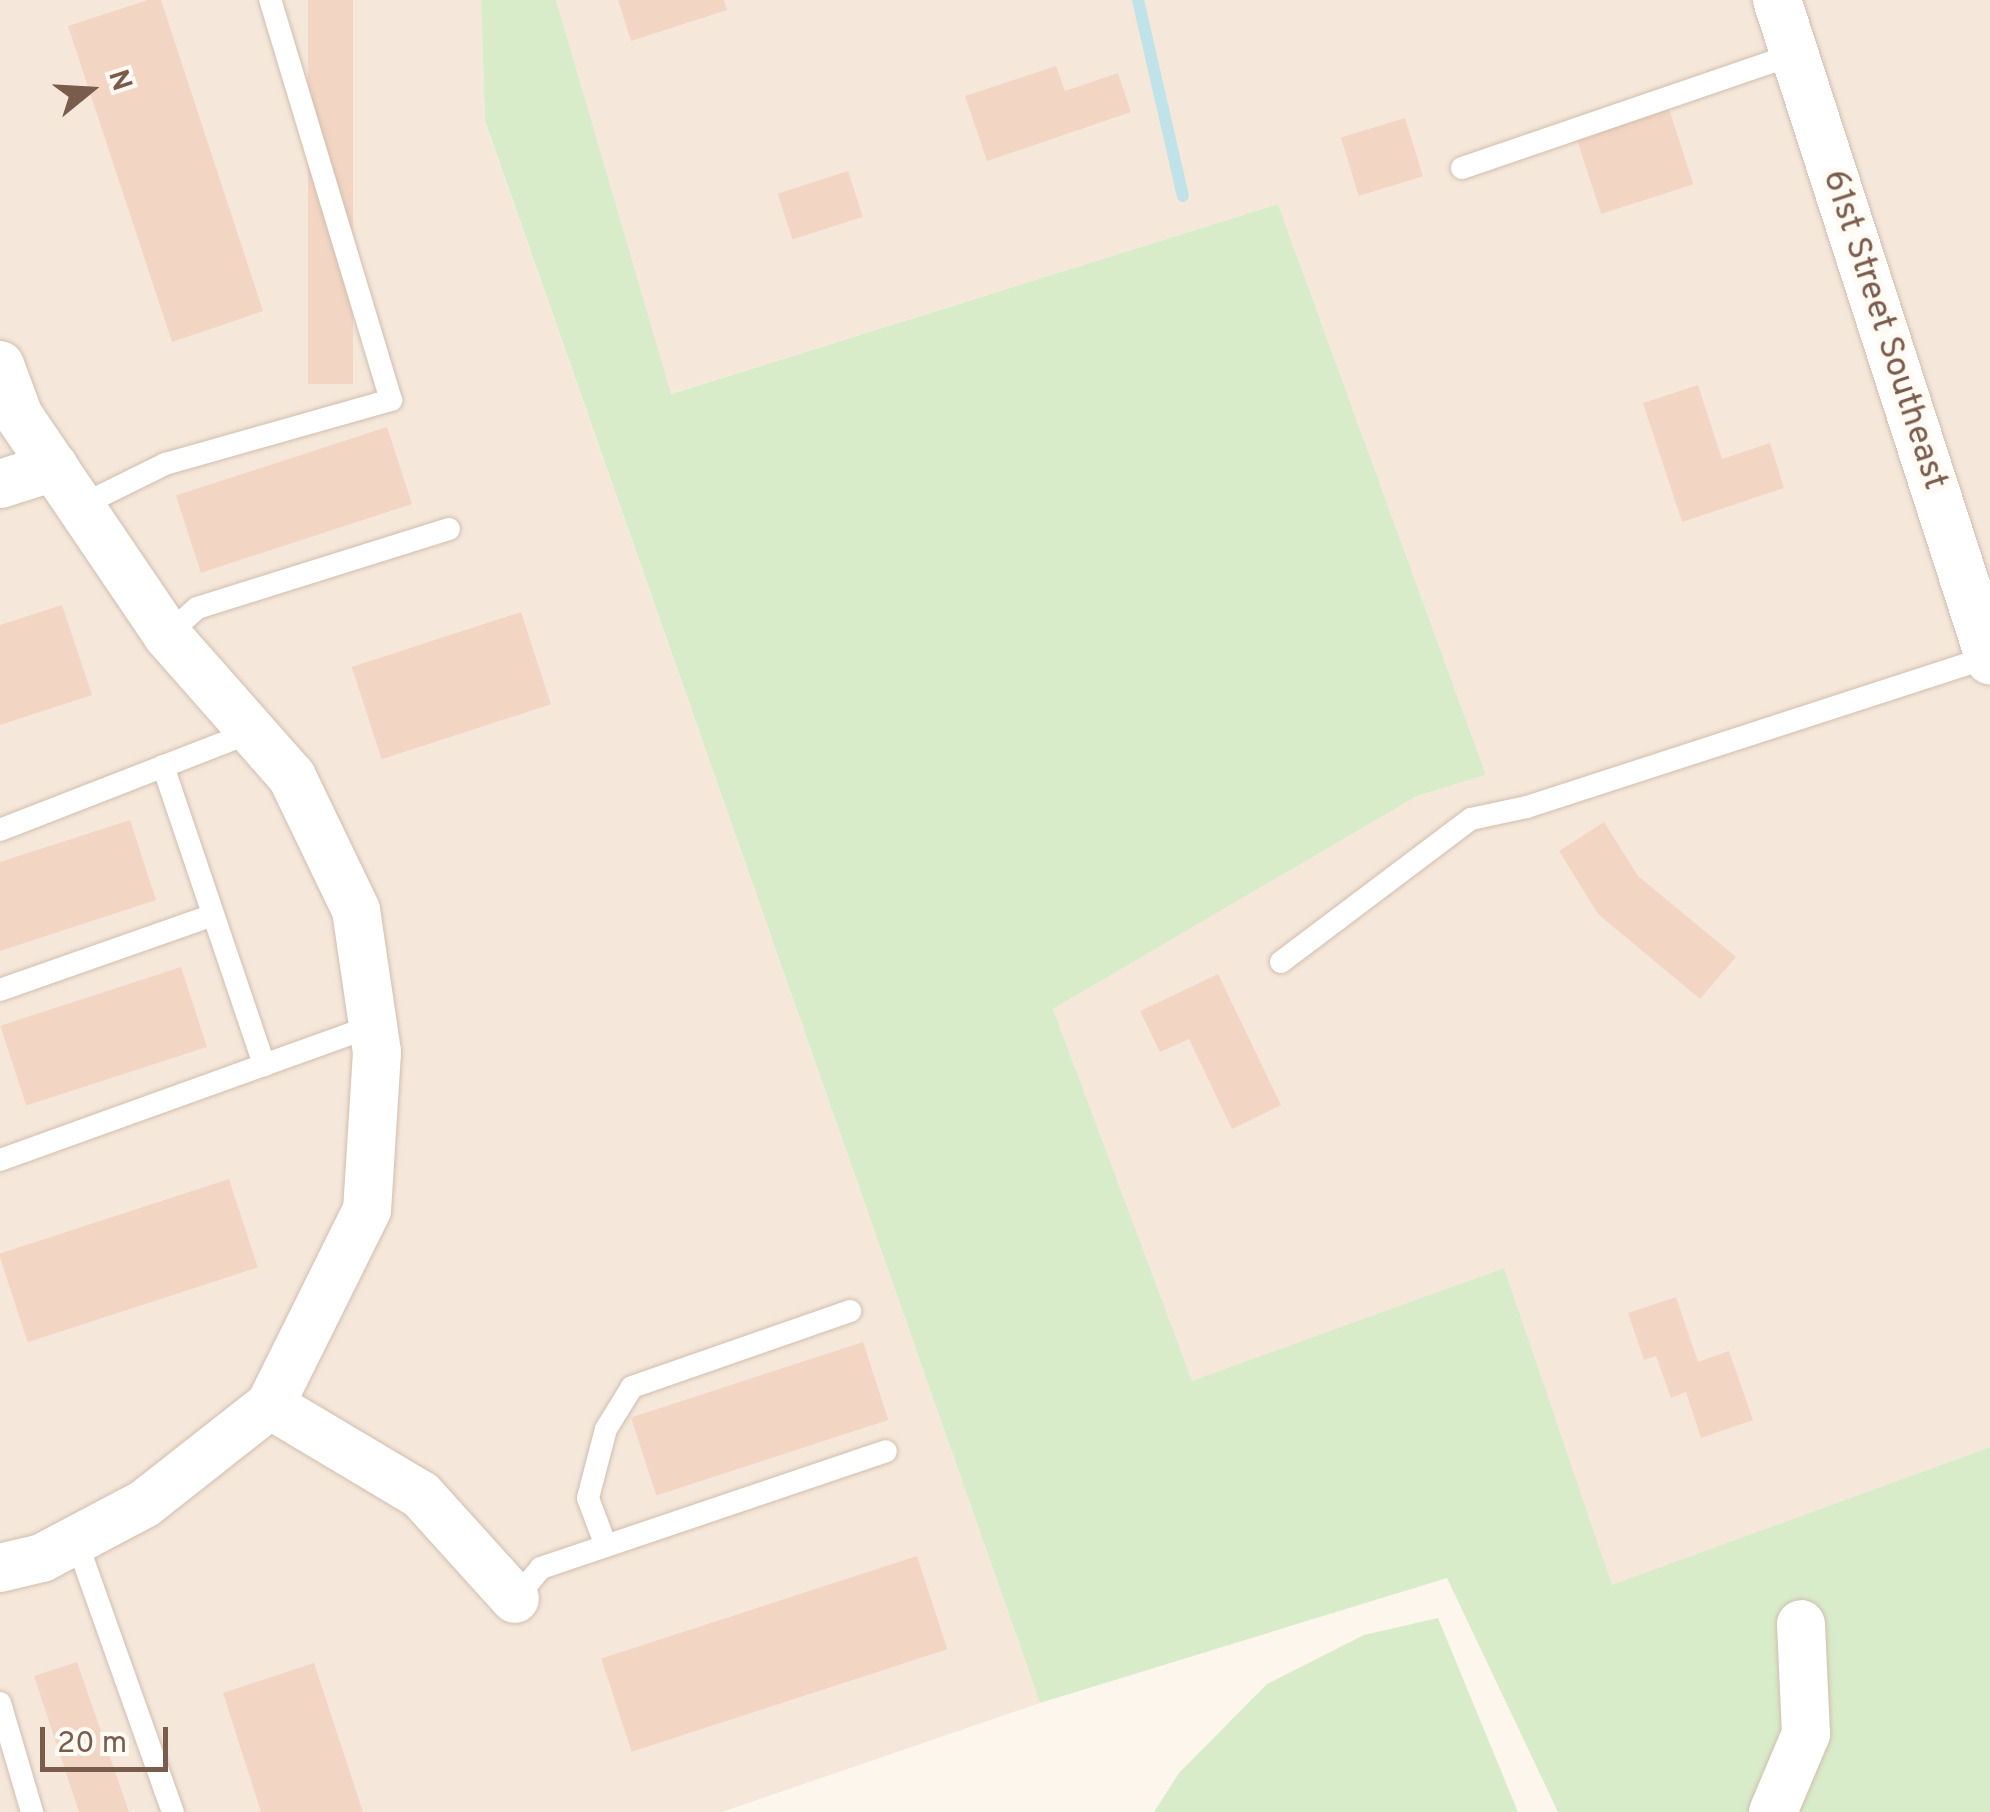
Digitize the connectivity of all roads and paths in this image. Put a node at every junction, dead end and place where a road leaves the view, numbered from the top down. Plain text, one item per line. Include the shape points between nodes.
1 (270, 0) edge
2 (1777, 0) edge
3 (1795, 54) junction
4 (1462, 168) dead end
5 (0, 365) edge
6 (54, 468) junction
7 (0, 484) edge
8 (80, 506) junction
9 (449, 530) dead end
10 (167, 635) junction
11 (1990, 658) edge
12 (252, 732) junction
13 (162, 766) junction
14 (0, 830) edge
15 (213, 916) junction
16 (1281, 962) dead end
17 (0, 990) edge
18 (372, 1026) junction
19 (264, 1065) junction
20 (0, 1160) edge
21 (850, 1311) dead end
22 (270, 1404) junction
23 (886, 1451) dead end
24 (76, 1540) junction
25 (606, 1546) junction
26 (0, 1568) edge
27 (515, 1599) joint
28 (1801, 1624) dead end
29 (0, 1702) edge
30 (24, 1810) edge
31 (172, 1812) edge
32 (1773, 1812) edge

1 - 8 lane via 391,400 165,464
2 - 3 street, 61st Street Southeast
3 - 4 lane
3 - 11 street, 61st Street Southeast
5 - 6 street via 19,416
6 - 7 street
6 - 8 street
8 - 10 street
9 - 10 lane via 197,608
10 - 12 street
11 - 16 lane via 1527,807 1470,819
12 - 13 lane
12 - 18 street via 292,777 356,910
13 - 14 lane
13 - 15 lane
15 - 17 lane
15 - 19 lane
18 - 19 lane
18 - 22 street via 367,1210
19 - 20 lane
21 - 25 lane via 632,1387 606,1429 588,1498
22 - 24 street via 144,1504
22 - 27 street via 421,1496
23 - 25 lane
24 - 26 street via 42,1558
24 - 31 lane
25 - 27 lane via 541,1568
28 - 32 street via 1806,1734
29 - 30 lane

